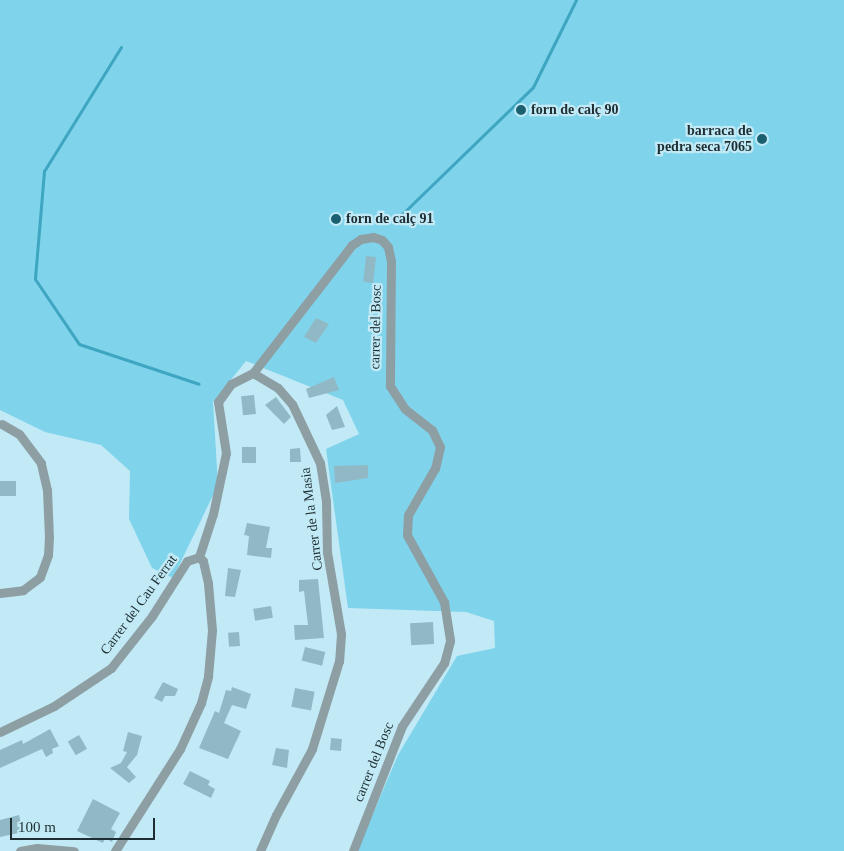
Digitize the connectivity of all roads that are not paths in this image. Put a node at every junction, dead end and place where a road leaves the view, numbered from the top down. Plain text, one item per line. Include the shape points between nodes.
1 (252, 373) junction
2 (2, 424) dead end
3 (199, 557) junction
4 (0, 594) edge
5 (0, 732) edge
6 (20, 851) edge
7 (74, 851) edge
8 (115, 851) edge
9 (260, 851) edge
10 (353, 851) edge

1 - 3 street via 231,384 218,402 226,453 214,514
1 - 9 street, Carrer de la Masia via 278,388 292,404 320,463 326,502 327,552 341,634 338,661 312,749
1 - 10 street, carrer del Bosc via 352,245 373,236 382,240 388,247 391,261 390,386 405,409 432,430 440,447 435,468 408,515 407,535 444,602 450,640 444,663 402,726
2 - 4 street via 19,434 41,463 48,490 49,538 48,555 40,577 23,590
3 - 5 street, Carrer del Cau Ferrat via 187,561 152,616 111,668 54,706
3 - 8 street via 205,567 212,630 208,676 201,703 180,749
6 - 7 street via 36,848

